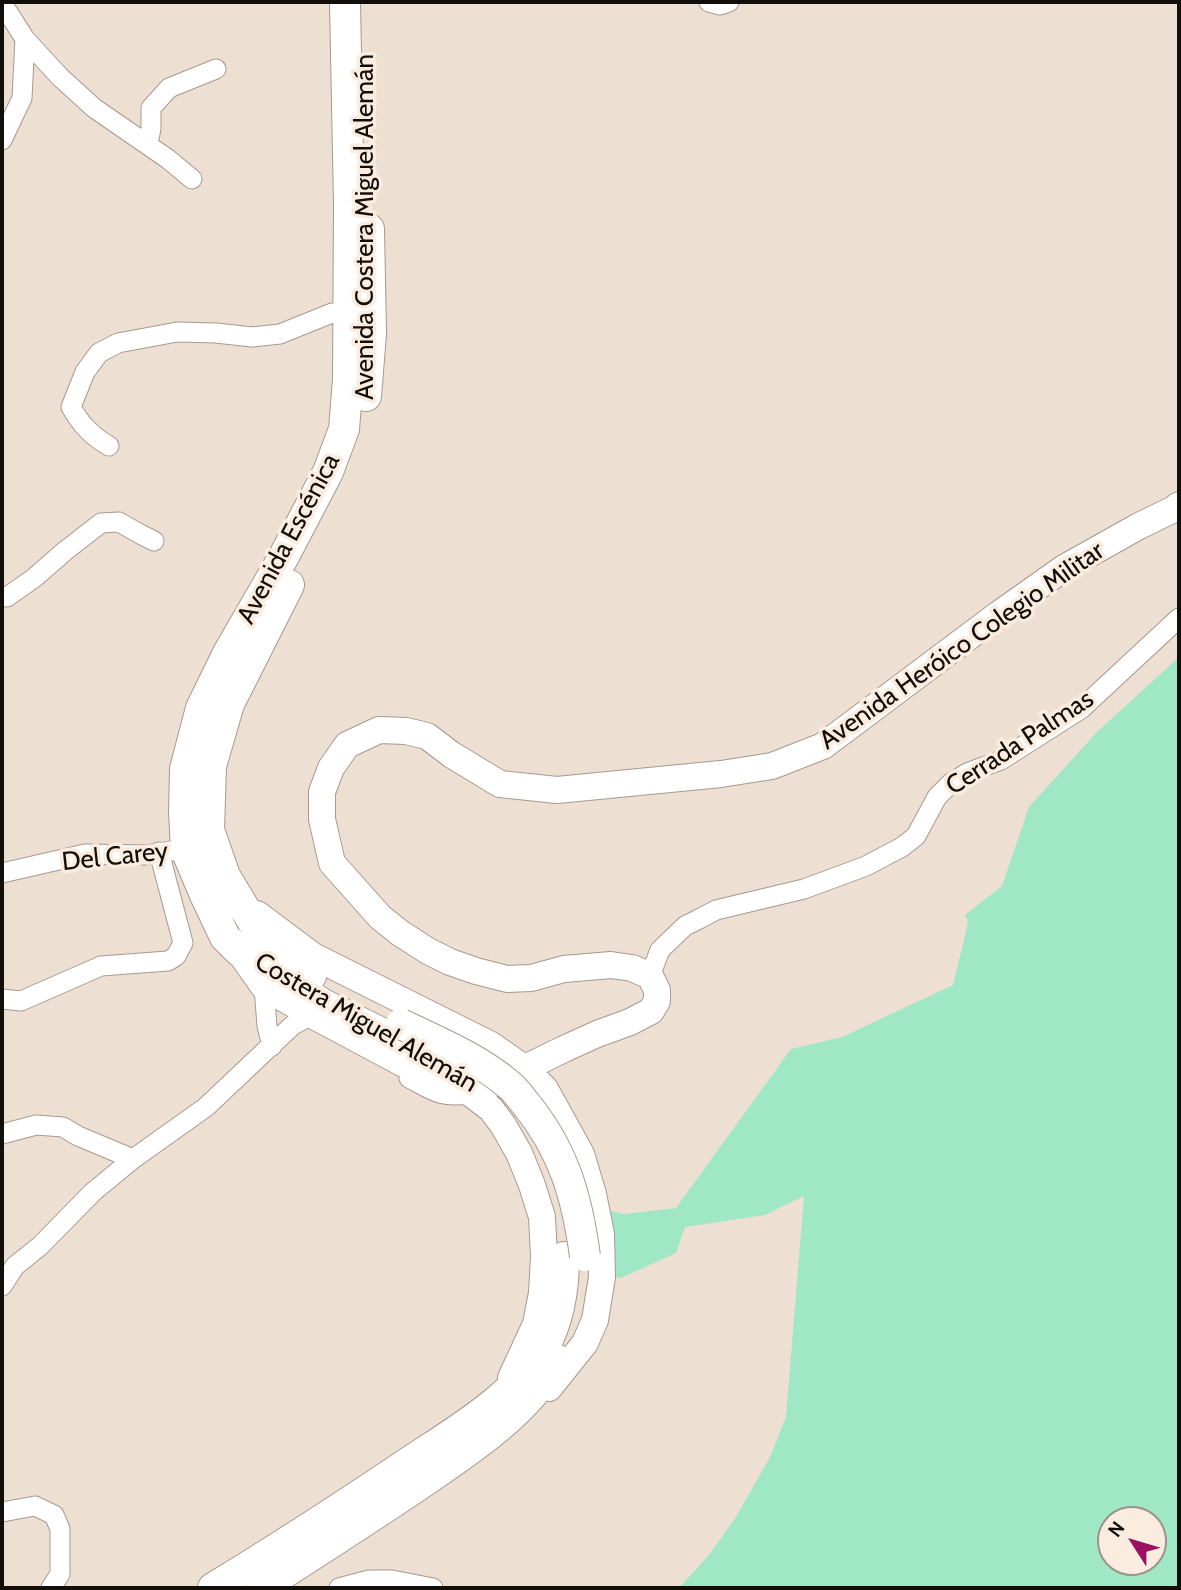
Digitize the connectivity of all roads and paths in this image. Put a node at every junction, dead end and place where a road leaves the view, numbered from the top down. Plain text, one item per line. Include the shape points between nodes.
1 (345, 2) edge
2 (365, 2) edge
3 (709, 2) edge
4 (729, 2) edge
5 (2, 3) edge
6 (25, 38) junction
7 (216, 69) dead end
8 (22, 99) junction
9 (2, 111) edge
10 (2, 140) edge
11 (148, 145) junction
12 (192, 179) dead end
13 (348, 314) junction
14 (109, 446) dead end
15 (1179, 505) edge
16 (155, 541) dead end
17 (2, 596) edge
18 (1179, 618) edge
19 (173, 851) junction
20 (2, 873) edge
21 (223, 891) junction
22 (239, 951) junction
23 (650, 976) junction
24 (264, 987) junction
25 (2, 999) edge
26 (312, 1015) junction
27 (399, 1032) junction
28 (272, 1045) junction
29 (524, 1068) junction
30 (472, 1094) junction
31 (2, 1134) edge
32 (133, 1159) junction
33 (3, 1282) edge
34 (509, 1404) junction
35 (2, 1512) edge
36 (233, 1585) edge
37 (51, 1588) edge
38 (339, 1588) edge
39 (433, 1588) edge

1 - 13 main road, Avenida Escénica
2 - 21 main road, Avenida Costera Miguel Alemán via 371,334 364,426 344,485 229,704 211,766 209,831
3 - 4 street
5 - 6 street
6 - 8 street
6 - 11 street via 94,108
7 - 11 street via 169,88 151,108
8 - 9 street
8 - 10 street
11 - 12 street
13 - 14 street via 332,313 280,334 252,337 177,332 118,343 99,353 85,372 71,408 82,425
13 - 19 main road, Avenida Escénica via 344,429 283,558 201,708 185,769 184,812
15 - 23 main road, Avenida Heróico Colegio Militar via 1064,568 823,746 772,766 557,790 500,784 427,736 406,731 379,730 347,745 331,768 321,819 332,863 380,917 450,962 507,979 611,965
16 - 17 street via 119,522 101,523 34,578
18 - 23 street, Cerrada Palmas via 1081,709 1001,760 951,783 937,797 916,836 902,847 804,889 716,910 685,926 660,950
19 - 20 street, Del Carey via 85,854
19 - 21 main road, Avenida Escénica
19 - 25 street via 183,943 176,956 168,961 102,966 21,1000
21 - 22 main road, Costera Miguel Alemán via 225,937
21 - 27 main road, Costera Miguel Alemán via 288,959
21 - 29 main road via 313,956 491,1045
22 - 24 main road
22 - 27 main road, Costera Miguel Alemán via 323,1004
23 - 29 main road via 657,990 651,1011
24 - 26 main road
24 - 28 street
26 - 28 street
26 - 30 main road
27 - 34 main road, Costera Miguel Alemán, bridge via 467,1055 510,1085 535,1116 569,1179 580,1217 574,1257 584,1292 573,1328 545,1381
28 - 30 street via 309,1030 321,1032 442,1095
28 - 32 street via 206,1107
29 - 30 main road
29 - 34 main road via 545,1089 581,1154 601,1234 602,1277 595,1320 585,1343 548,1390
30 - 34 main road via 503,1125 542,1217 542,1293
31 - 32 street via 36,1125 63,1127
32 - 33 street via 93,1192
34 - 36 main road, Costera Miguel Alemán via 477,1416
34 - 36 main road, Costera Miguel Alemán via 468,1451 371,1518
35 - 37 street via 35,1506 54,1515 60,1529 60,1574
38 - 39 street via 369,1580 393,1580

